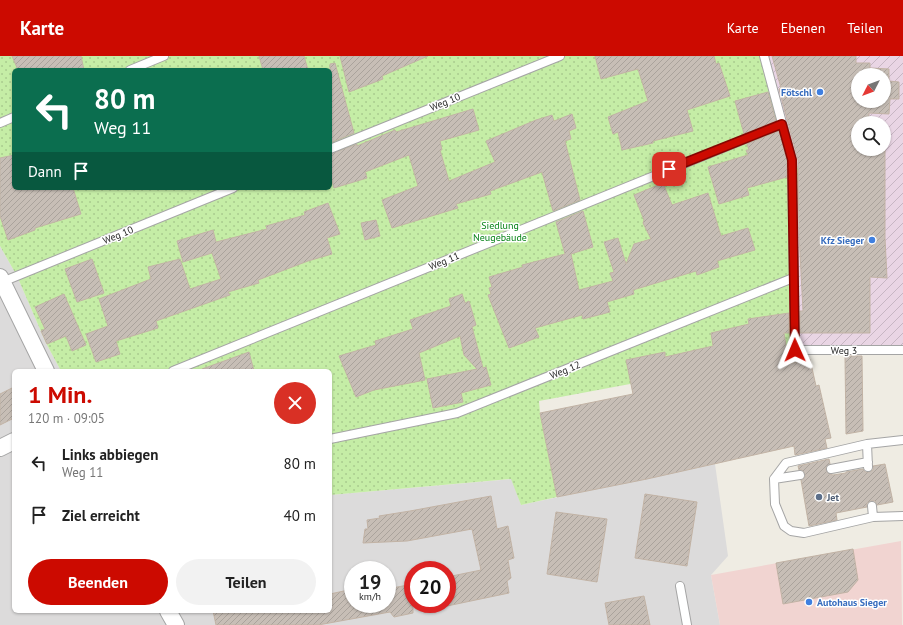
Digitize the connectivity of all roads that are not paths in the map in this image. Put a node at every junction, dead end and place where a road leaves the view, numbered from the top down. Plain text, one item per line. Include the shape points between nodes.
1 (164, 56) edge
2 (560, 56) edge
3 (764, 56) edge
4 (135, 68) edge
5 (12, 118) edge
6 (0, 123) edge
7 (782, 124) junction
8 (332, 148) edge
9 (228, 190) edge
10 (793, 278) junction
11 (1, 279) edge
12 (903, 350) edge
13 (45, 369) edge
14 (178, 369) edge
15 (332, 438) edge
16 (903, 440) edge
17 (12, 442) edge
18 (867, 444) junction
19 (0, 448) edge
20 (831, 469) dead end
21 (800, 475) dead end
22 (774, 479) junction
23 (872, 506) dead end
24 (903, 516) edge
25 (873, 517) junction
26 (680, 586) dead end
27 (169, 613) edge
28 (176, 625) edge
29 (687, 625) edge

1 - 4 lane
2 - 8 lane, Weg 10
3 - 7 lane, Weg 3
5 - 6 lane
7 - 10 lane, Weg 3 via 792,160
7 - 14 lane, Weg 11
9 - 11 lane, Weg 10
10 - 12 lane, Weg 3 via 795,350
10 - 15 lane, Weg 12 via 457,414
11 - 13 street
16 - 18 lane
17 - 19 street
18 - 20 lane via 868,465
18 - 22 lane via 786,463
21 - 22 lane
22 - 25 lane via 775,504 784,526 791,531 804,533
23 - 25 lane
24 - 25 lane
26 - 29 lane
27 - 28 street

